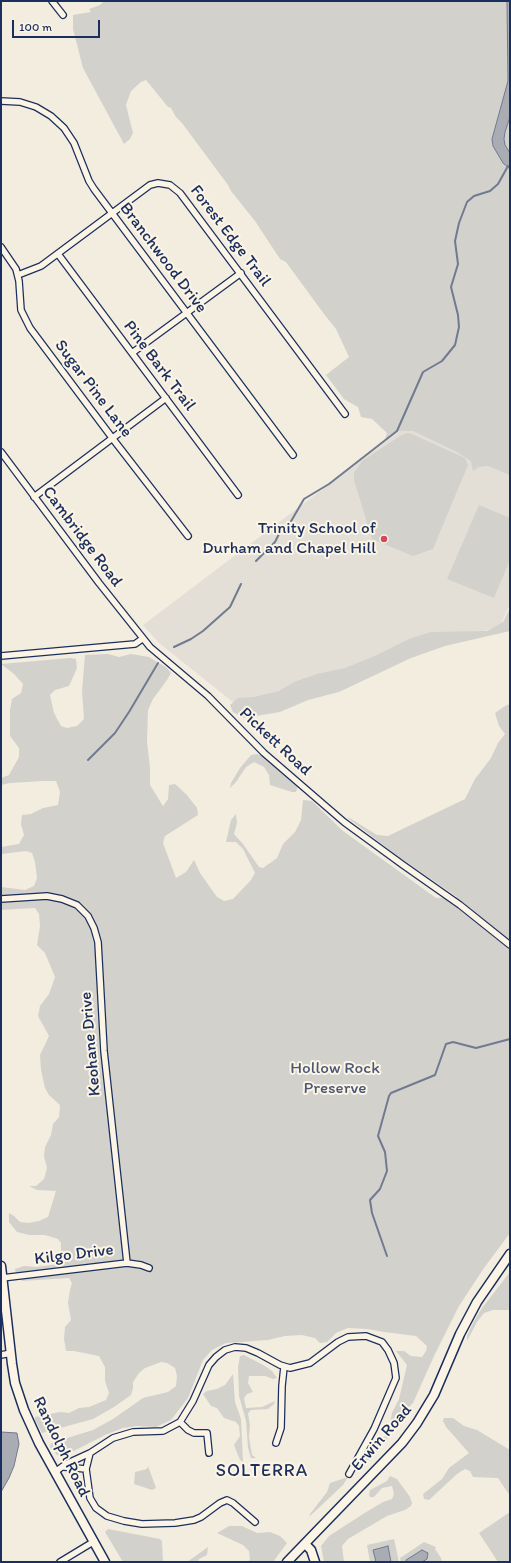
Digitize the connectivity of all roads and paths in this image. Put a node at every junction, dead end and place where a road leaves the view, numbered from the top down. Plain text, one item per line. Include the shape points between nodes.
1 (52, 1) edge
2 (63, 15) dead end
3 (1, 101) edge
4 (112, 214) junction
5 (1, 247) edge
6 (58, 254) junction
7 (241, 273) junction
8 (18, 275) junction
9 (186, 313) junction
10 (132, 353) junction
11 (166, 398) junction
12 (345, 414) dead end
13 (112, 438) junction
14 (1, 452) edge
15 (293, 455) dead end
16 (238, 495) dead end
17 (34, 497) junction
18 (188, 536) dead end
19 (142, 639) junction
20 (1, 656) edge
21 (1, 899) edge
22 (510, 945) edge
23 (510, 1254) edge
24 (128, 1263) junction
25 (1, 1266) edge
26 (149, 1268) dead end
27 (2, 1279) edge
28 (11, 1354) junction
29 (1, 1355) edge
30 (284, 1367) junction
31 (180, 1422) junction
32 (276, 1443) dead end
33 (90, 1453) junction
34 (209, 1453) dead end
35 (64, 1467) junction
36 (86, 1469) junction
37 (55, 1472) junction
38 (349, 1474) dead end
39 (255, 1522) dead end
40 (93, 1542) junction
41 (305, 1544) junction
42 (60, 1562) edge
43 (105, 1562) edge
44 (287, 1562) edge
45 (315, 1562) edge

1 - 2 street
3 - 4 street, Branchwood Drive via 20,102 36,107 58,121 70,136 89,181
4 - 6 street, Forest Edge Trail
4 - 7 street, Forest Edge Trail via 150,185 170,185 180,193
4 - 9 street, Branchwood Drive
5 - 8 street, Sugar Pine Lane via 14,264
6 - 8 street, Forest Edge Trail via 34,270
6 - 10 street, Pine Bark Trail
7 - 9 street
7 - 12 street, Forest Edge Trail
8 - 13 street, Sugar Pine Lane via 21,310 25,321
9 - 10 street
9 - 15 street, Branchwood Drive
10 - 11 street, Pine Bark Trail
11 - 13 street
11 - 16 street, Pine Bark Trail
13 - 17 street
13 - 18 street, Sugar Pine Lane
14 - 17 street, Cambridge Road
17 - 19 street, Cambridge Road
19 - 20 street via 135,644
19 - 22 street, Pickett Road via 208,696 264,752 344,822 454,901
21 - 24 street, Keohane Drive via 47,896 62,898 77,905 88,916 94,928 98,942 104,1051
23 - 41 main road, Erwin Road via 476,1302 432,1399 417,1424
24 - 26 street, Kilgo Drive
24 - 27 street, Kilgo Drive
25 - 27 main road, Randolph Road
27 - 28 main road, Randolph Road
28 - 29 street
28 - 37 main road, Randolph Road via 15,1383 24,1410
30 - 31 street via 246,1348 235,1347 225,1350 209,1365 193,1401
30 - 32 street via 281,1428
30 - 38 street via 310,1363 351,1336 373,1338 382,1342 388,1350 396,1369 394,1385 374,1430
31 - 33 street via 163,1431 133,1432 116,1436
31 - 34 street via 194,1433 207,1433
33 - 35 street
33 - 36 street
35 - 36 street
35 - 37 street
36 - 39 street via 88,1490 93,1503 101,1512 115,1519 150,1524 182,1522 201,1517 226,1500
37 - 40 main road, Randolph Road
40 - 42 street
40 - 43 main road, Randolph Road
41 - 44 main road, Erwin Road
41 - 45 main road

